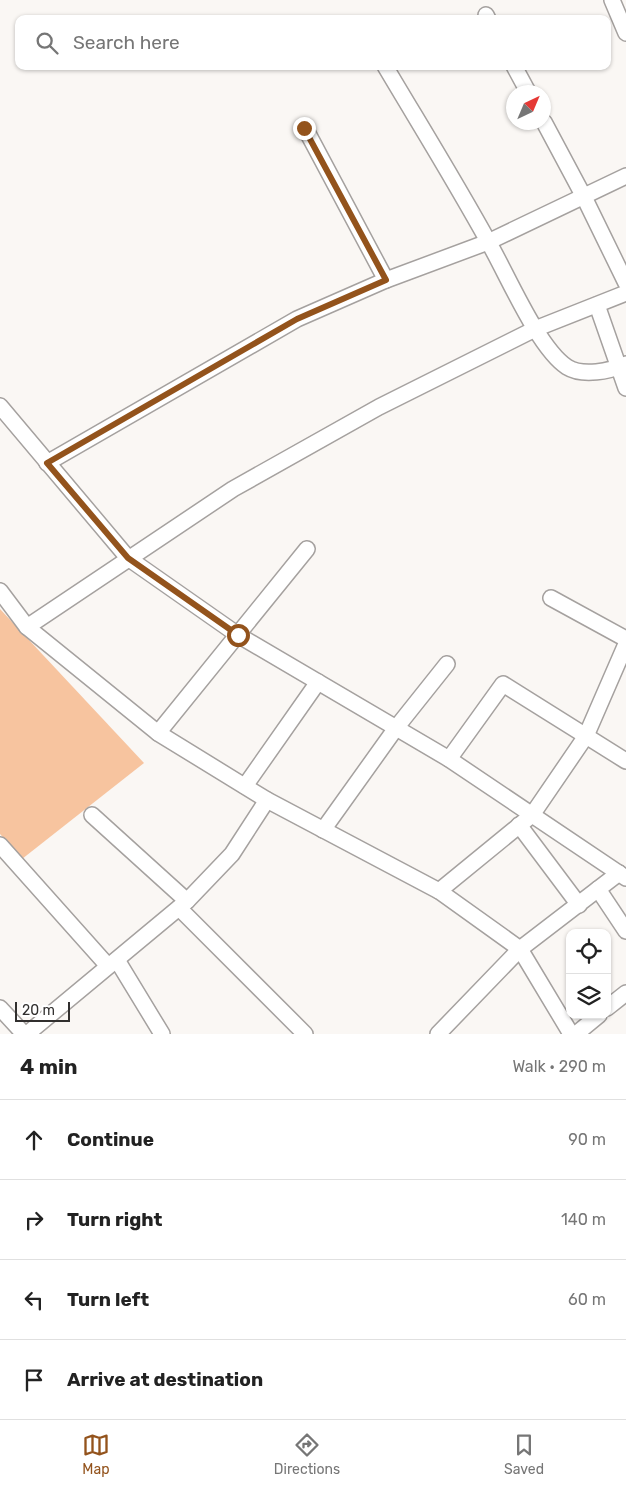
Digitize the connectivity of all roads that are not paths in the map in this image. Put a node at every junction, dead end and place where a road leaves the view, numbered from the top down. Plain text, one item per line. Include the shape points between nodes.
1 (612, 0) edge
2 (626, 33) edge
3 (387, 70) edge
4 (516, 70) edge
5 (524, 85) edge
6 (304, 128) dead end
7 (548, 130) edge
8 (626, 176) edge
9 (584, 197) junction
10 (488, 242) junction
11 (386, 280) junction
12 (626, 283) edge
13 (626, 293) edge
14 (597, 305) junction
15 (535, 329) junction
16 (622, 366) edge
17 (626, 388) edge
18 (0, 406) edge
19 (47, 463) junction
20 (307, 549) dead end
21 (128, 558) junction
22 (0, 591) edge
23 (551, 598) dead end
24 (27, 626) junction
25 (238, 635) junction
26 (625, 646) edge
27 (447, 664) dead end
28 (318, 682) junction
29 (396, 728) junction
30 (158, 733) junction
31 (586, 736) junction
32 (448, 759) junction
33 (626, 761) edge
34 (245, 786) junction
35 (267, 800) junction
36 (92, 815) dead end
37 (532, 815) junction
38 (519, 825) junction
39 (323, 830) junction
40 (0, 844) edge
41 (622, 876) edge
42 (598, 889) junction
43 (439, 891) junction
44 (183, 904) junction
45 (578, 905) junction
46 (626, 931) edge
47 (520, 950) junction
48 (112, 963) junction
49 (626, 993) edge
50 (611, 1005) edge
51 (0, 1008) edge
52 (594, 1019) edge
53 (24, 1034) edge
54 (27, 1034) edge
55 (162, 1034) edge
56 (305, 1034) edge
57 (438, 1034) edge
58 (571, 1034) edge
59 (576, 1034) edge

1 - 2 street
3 - 10 street
4 - 5 street
6 - 11 street
7 - 9 street
8 - 9 street
9 - 10 street
9 - 12 street
10 - 11 street
10 - 15 street
11 - 19 street via 297,319
13 - 14 street
14 - 15 street
14 - 16 street
15 - 16 street via 566,366 576,371
15 - 21 street via 379,408 233,489
16 - 17 street
18 - 19 street
19 - 21 street
20 - 25 street
21 - 24 street
21 - 25 street
22 - 24 street
23 - 26 street
24 - 30 street
25 - 28 street
25 - 30 street
26 - 31 street
27 - 29 street
28 - 29 street
28 - 34 street
29 - 32 street
29 - 39 street
30 - 34 street
31 - 32 street via 503,684
31 - 33 street
31 - 37 street
32 - 37 street
34 - 35 street
35 - 39 street
35 - 44 street via 232,854
36 - 44 street
37 - 38 street
37 - 41 street
38 - 43 street
38 - 45 street
39 - 43 street
40 - 48 street
41 - 42 street
42 - 45 street
42 - 46 street
43 - 47 street
44 - 48 street
44 - 56 street
45 - 47 street
47 - 57 street
47 - 58 street
48 - 54 street
48 - 55 street
49 - 50 street
51 - 53 street
52 - 59 street

